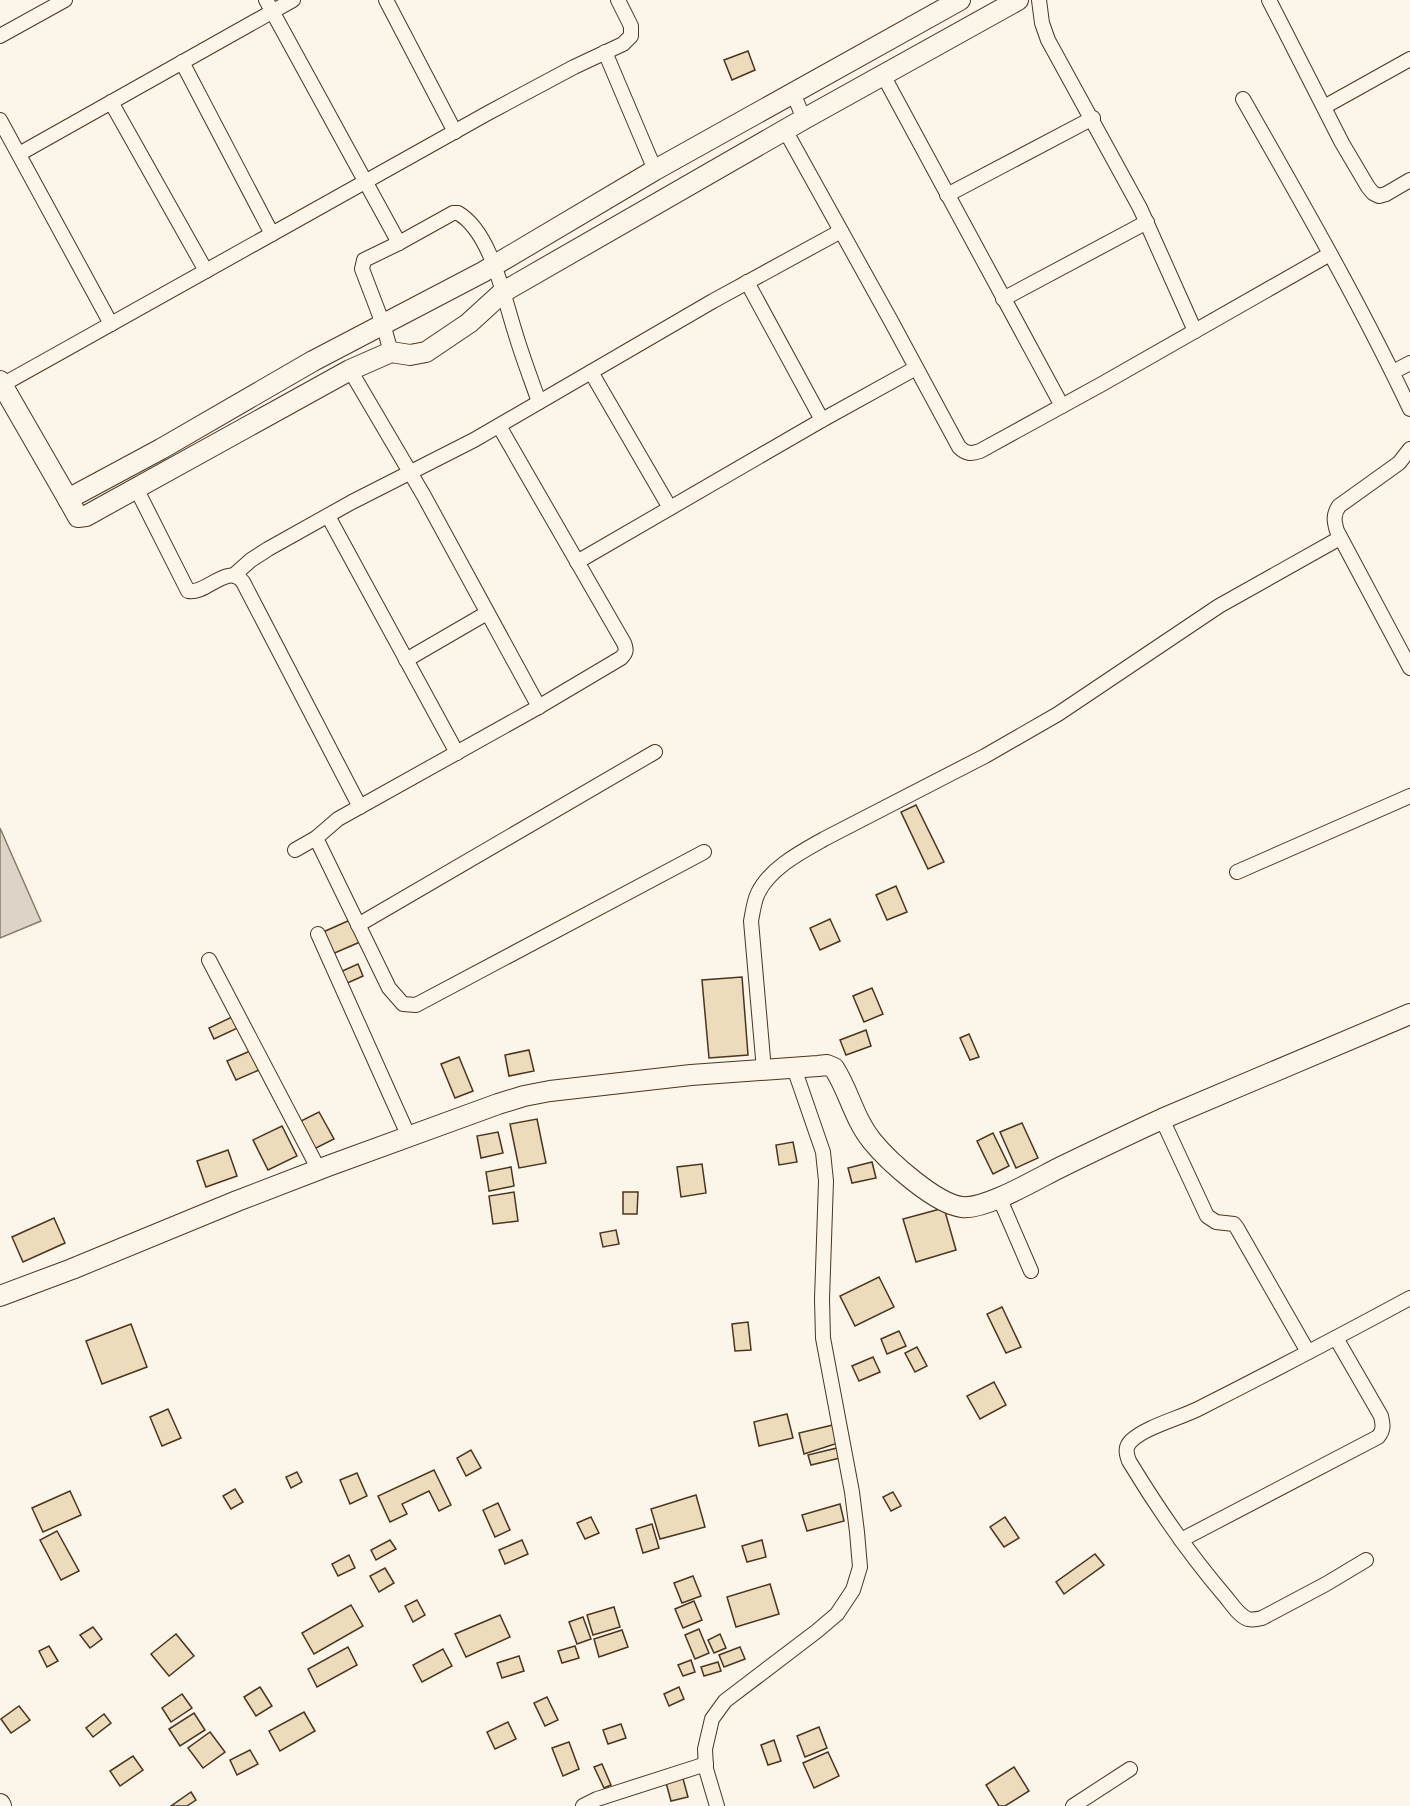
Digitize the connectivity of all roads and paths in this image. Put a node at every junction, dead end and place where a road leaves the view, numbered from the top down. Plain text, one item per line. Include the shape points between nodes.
1 (65, 0) edge
2 (293, 0) edge
3 (386, 0) edge
4 (618, 0) edge
5 (960, 0) edge
6 (1018, 0) edge
7 (1040, 0) edge
8 (1269, 0) edge
9 (269, 6) edge
10 (0, 36) edge
11 (605, 52) junction
12 (1410, 59) edge
13 (182, 62) junction
14 (883, 75) junction
15 (793, 93) junction
16 (1244, 99) dead end
17 (111, 102) junction
18 (1324, 107) junction
19 (1093, 118) junction
20 (804, 119) junction
21 (0, 120) edge
22 (785, 130) junction
23 (455, 132) junction
24 (19, 153) junction
25 (655, 170) junction
26 (1410, 180) edge
27 (366, 182) junction
28 (947, 195) junction
29 (1147, 222) junction
30 (841, 231) junction
31 (272, 234) junction
32 (399, 243) junction
33 (1330, 254) junction
34 (495, 265) junction
35 (206, 271) junction
36 (747, 282) junction
37 (503, 292) junction
38 (1003, 299) junction
39 (111, 324) junction
40 (383, 324) junction
41 (1195, 331) junction
42 (391, 352) junction
43 (1410, 363) edge
44 (916, 368) junction
45 (350, 370) junction
46 (591, 372) junction
47 (1393, 372) junction
48 (1, 383) edge
49 (539, 402) junction
50 (1062, 406) junction
51 (1410, 409) edge
52 (822, 420) junction
53 (499, 426) junction
54 (1410, 449) edge
55 (410, 473) junction
56 (136, 488) junction
57 (69, 499) junction
58 (670, 508) junction
59 (328, 516) junction
60 (1340, 538) junction
61 (577, 562) junction
62 (234, 575) junction
63 (487, 613) junction
64 (406, 660) junction
65 (1410, 668) edge
66 (539, 706) junction
67 (655, 752) dead end
68 (457, 753) junction
69 (1410, 796) edge
70 (360, 807) junction
71 (316, 838) junction
72 (295, 850) dead end
73 (704, 852) dead end
74 (1237, 872) dead end
75 (358, 925) junction
76 (318, 934) dead end
77 (209, 960) dead end
78 (1410, 1014) edge
79 (794, 1068) junction
80 (764, 1070) junction
81 (1162, 1119) junction
82 (409, 1137) junction
83 (319, 1170) junction
84 (999, 1197) junction
85 (1030, 1271) dead end
86 (0, 1296) edge
87 (1410, 1298) edge
88 (1336, 1338) junction
89 (1308, 1352) junction
90 (1181, 1540) junction
91 (1366, 1560) dead end
92 (706, 1764) junction
93 (1130, 1769) dead end
94 (583, 1806) edge
95 (717, 1806) edge
96 (1073, 1806) edge

1 - 10 street
2 - 9 street
3 - 23 street
4 - 11 street via 631,26 631,36
5 - 15 street
6 - 14 street
7 - 19 street via 1045,32
8 - 18 street
9 - 13 street
9 - 27 street
11 - 23 street
11 - 25 street
12 - 18 street
13 - 17 street
13 - 31 street
14 - 20 street
14 - 28 street
15 - 20 street
15 - 25 street
16 - 33 street
17 - 24 street
17 - 35 street
18 - 26 street via 1373,193 1383,195
19 - 28 street
19 - 29 street
20 - 22 street
21 - 24 street
22 - 30 street
22 - 37 street
23 - 27 street
24 - 39 street
25 - 34 street
27 - 31 street
27 - 32 street
28 - 38 street
29 - 38 street
29 - 41 street
30 - 36 street
30 - 44 street
31 - 35 street
32 - 34 street via 458,213 469,222
32 - 40 street via 368,257 362,264
33 - 41 street
33 - 47 street
34 - 37 street
34 - 40 street
35 - 39 street
36 - 46 street
36 - 52 street
37 - 42 street via 469,323 426,352
37 - 49 street
38 - 50 street
39 - 48 street
40 - 42 street
40 - 57 street
41 - 50 street
42 - 45 street
43 - 47 street
44 - 50 street via 964,452 980,451
44 - 52 street
45 - 55 street
45 - 56 street
46 - 49 street
46 - 58 street
47 - 51 street
48 - 57 street
49 - 53 street
52 - 58 street
53 - 55 street
53 - 61 street
54 - 60 street via 1399,463 1339,506 1334,522
55 - 59 street
55 - 63 street
56 - 57 street via 82,517 76,514
56 - 62 street via 188,591 195,592
58 - 61 street
59 - 62 street via 260,553
59 - 64 street
60 - 65 street
60 - 80 street via 1219,606 1058,714 803,850 782,865 758,893 751,921
61 - 66 street via 624,643 625,654
62 - 70 street via 243,582
63 - 64 street
63 - 66 street
64 - 68 street
66 - 68 street
67 - 75 street
68 - 70 street
69 - 74 street
70 - 71 street
71 - 72 street
71 - 75 street
73 - 75 street via 416,1005 403,1004 389,988
76 - 82 street
77 - 83 street
78 - 81 street
79 - 80 street
79 - 84 street via 834,1068 872,1141 916,1183 938,1198 968,1208
79 - 92 street via 823,1152 823,1338 852,1492 860,1567 853,1590 837,1614 718,1709 709,1728
80 - 82 street via 540,1093
81 - 84 street
81 - 89 street via 1206,1216 1238,1228
82 - 83 street
83 - 86 street
84 - 85 street
87 - 88 street
88 - 89 street
88 - 90 street via 1381,1416 1383,1432
89 - 90 street via 1141,1434 1127,1446 1129,1461
90 - 91 street via 1236,1609 1255,1619
92 - 94 street
92 - 95 street
93 - 96 street

